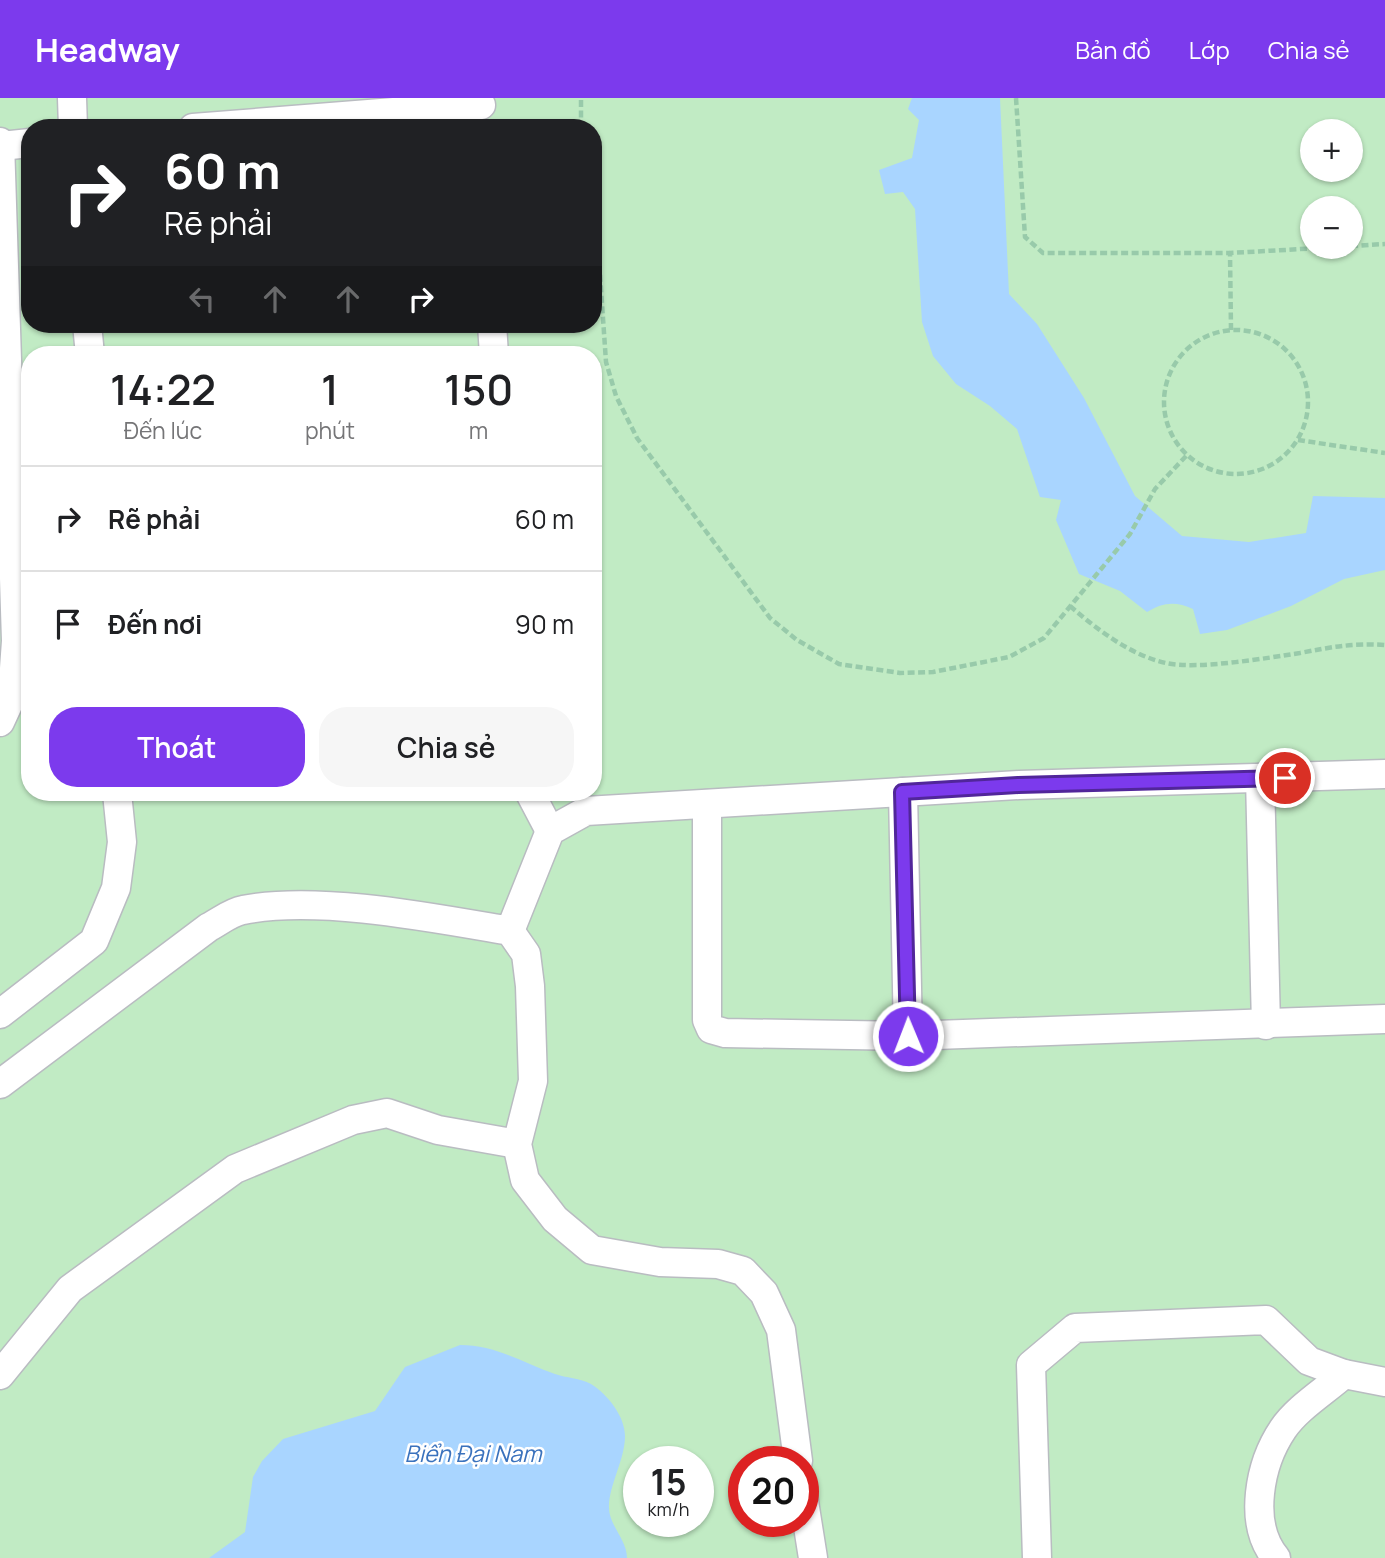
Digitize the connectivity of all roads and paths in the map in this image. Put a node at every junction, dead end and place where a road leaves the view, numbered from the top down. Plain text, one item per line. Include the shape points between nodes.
1 (72, 98) edge
2 (581, 98) edge
3 (1016, 98) edge
4 (482, 110) edge
5 (73, 119) edge
6 (338, 119) edge
7 (581, 119) edge
8 (21, 143) edge
9 (0, 144) edge
10 (1385, 244) edge
11 (1363, 245) edge
12 (1300, 249) edge
13 (1230, 253) junction
14 (602, 303) edge
15 (1231, 330) junction
16 (1298, 440) junction
17 (1385, 453) edge
18 (1187, 455) junction
19 (1070, 606) junction
20 (1385, 645) edge
21 (0, 722) edge
22 (1385, 774) edge
23 (1260, 778) junction
24 (902, 792) junction
25 (118, 801) edge
26 (534, 801) edge
27 (706, 804) junction
28 (550, 831) junction
29 (510, 931) junction
30 (0, 1014) edge
31 (1385, 1019) edge
32 (1266, 1025) junction
33 (908, 1036) junction
34 (0, 1084) edge
35 (517, 1144) junction
36 (1344, 1374) junction
37 (0, 1375) edge
38 (1385, 1382) edge
39 (796, 1446) edge
40 (810, 1537) edge
41 (813, 1558) edge
42 (1037, 1558) edge
43 (1276, 1558) edge

1 - 5 lane
2 - 7 path
3 - 13 path via 1025,237 1043,253
4 - 6 lane
8 - 9 lane
9 - 21 lane via 16,641 12,696
10 - 11 path
12 - 13 path
13 - 15 path
14 - 19 path via 606,362 632,428 744,587 770,618 797,640 839,664 900,673 933,671 1009,657 1044,638
15 - 16 path via 1266,336 1293,357 1307,389 1308,406
15 - 18 path via 1198,340 1179,358 1167,380 1165,415 1170,432
16 - 17 path
16 - 18 path via 1273,464 1240,475 1206,468
18 - 19 path via 1155,489 1130,534
19 - 20 path via 1136,653 1168,664 1298,653 1352,642
22 - 23 lane
23 - 24 lane
23 - 32 lane
24 - 27 lane
24 - 33 lane
25 - 30 lane via 122,842 116,888 94,940
26 - 28 lane
27 - 28 lane via 586,811
27 - 33 lane via 707,1020 711,1029 725,1033
28 - 29 lane
29 - 34 lane via 316,906 241,910 209,927
29 - 35 lane via 526,954 533,1082
31 - 32 lane
32 - 33 lane
35 - 37 lane via 438,1129 387,1113 353,1120 235,1169 70,1289
35 - 39 lane via 524,1180 555,1219 592,1250 660,1262 718,1264 743,1271 764,1293 781,1330
36 - 38 lane
36 - 42 lane via 1309,1362 1266,1320 1075,1328 1031,1365
36 - 43 lane via 1284,1427 1262,1473 1260,1511
40 - 41 lane

